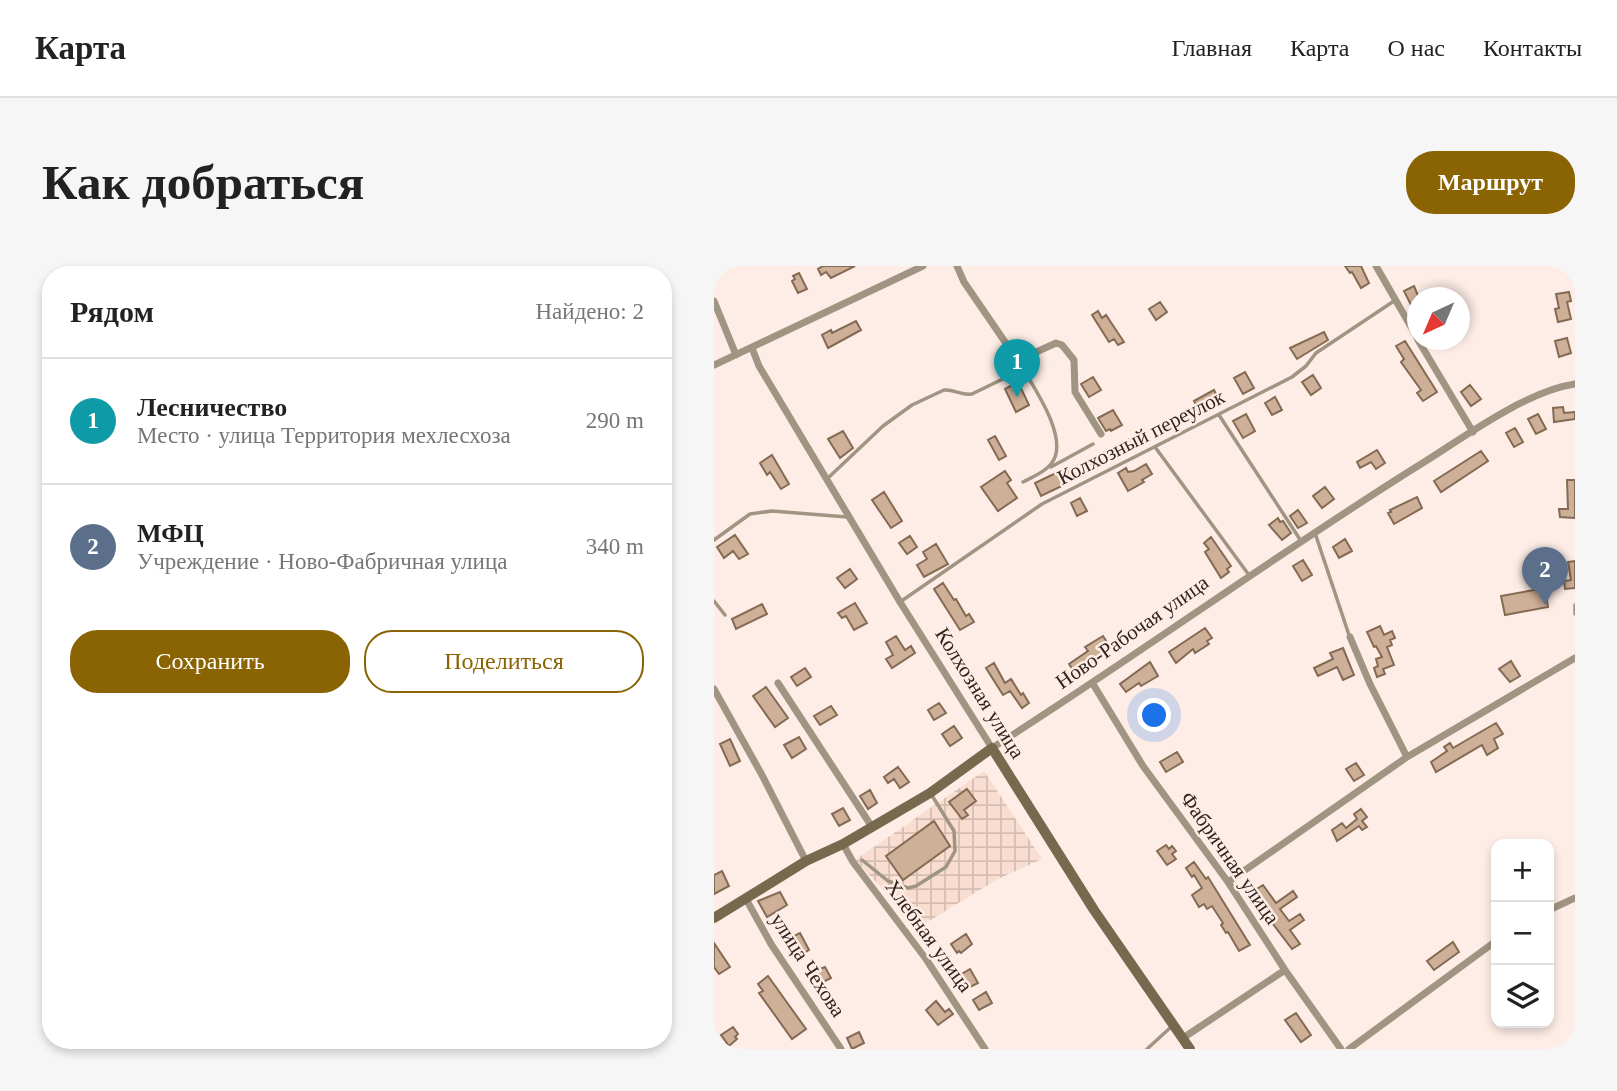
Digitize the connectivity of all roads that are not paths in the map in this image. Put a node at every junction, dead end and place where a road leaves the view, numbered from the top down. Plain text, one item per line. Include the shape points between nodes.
1 (923, 266) edge
2 (957, 266) edge
3 (1377, 266) edge
4 (714, 300) edge
5 (1396, 300) junction
6 (1407, 320) edge
7 (752, 348) junction
8 (1425, 350) edge
9 (736, 355) junction
10 (1016, 358) junction
11 (714, 365) edge
12 (1023, 369) junction
13 (1575, 384) edge
14 (1219, 415) junction
15 (1473, 432) junction
16 (1101, 434) dead end
17 (1093, 444) dead end
18 (1155, 447) junction
19 (1046, 470) junction
20 (827, 479) junction
21 (1023, 482) dead end
22 (849, 517) junction
23 (1315, 532) junction
24 (714, 540) edge
25 (1301, 541) junction
26 (1249, 575) junction
27 (714, 601) edge
28 (900, 602) junction
29 (1575, 605) edge
30 (1575, 614) edge
31 (725, 615) dead end
32 (1350, 637) joint
33 (1575, 659) edge
34 (778, 683) dead end
35 (1093, 684) junction
36 (714, 689) edge
37 (992, 748) junction
38 (1407, 757) junction
39 (930, 793) junction
40 (872, 827) junction
41 (843, 844) junction
42 (862, 860) dead end
43 (806, 861) junction
44 (1228, 882) junction
45 (1575, 898) edge
46 (746, 899) junction
47 (1554, 908) edge
48 (714, 918) edge
49 (1491, 946) edge
50 (1285, 970) junction
51 (1174, 1024) junction
52 (1183, 1038) junction
53 (841, 1049) edge
54 (985, 1049) edge
55 (1147, 1049) edge
56 (1190, 1049) edge
57 (1341, 1049) edge
58 (1349, 1049) edge

1 - 7 street
2 - 10 street
3 - 5 street
4 - 9 street
5 - 6 street
5 - 14 lane, Колхозный переулок via 1316,353 1292,377
7 - 9 street
7 - 20 street, Колхозная улица
8 - 15 street
9 - 11 street
10 - 12 lane
10 - 16 street via 1056,343 1062,345 1074,360 1074,392
12 - 19 lane via 1048,414 1056,441 1056,455
12 - 20 lane via 972,394 949,389 912,405
13 - 15 street, Ново-Рабочая улица via 1526,401
14 - 18 lane, Колхозный переулок
14 - 25 lane
15 - 23 street, Ново-Рабочая улица
17 - 19 lane
18 - 26 lane
18 - 28 lane, Колхозный переулок via 1042,504
19 - 21 lane
20 - 22 street, Колхозная улица
22 - 24 lane via 772,511 750,514
22 - 28 street, Колхозная улица
23 - 25 street, Ново-Рабочая улица
23 - 32 lane
25 - 26 street, Ново-Рабочая улица
26 - 35 street, Ново-Рабочая улица
27 - 31 lane
28 - 37 street, Колхозная улица
29 - 30 lane
32 - 38 street
33 - 38 street
34 - 40 street
35 - 37 street, Ново-Рабочая улица
35 - 44 street, Фабричная улица via 1143,766
36 - 43 street
37 - 39 street, Ново-Рабочая улица
37 - 51 street, Колхозная улица via 1094,910
38 - 44 street
39 - 40 street, Ново-Рабочая улица
39 - 42 lane via 954,831 955,851 946,867 908,888 888,881
40 - 41 street, Ново-Рабочая улица
41 - 43 street, Ново-Рабочая улица
41 - 54 street, Хлебная улица
43 - 46 street, Ново-Рабочая улица
44 - 50 street, Фабричная улица
45 - 47 street
46 - 48 street, Ново-Рабочая улица
46 - 53 street, улица Чехова
49 - 58 street
50 - 52 street
50 - 57 street, Фабричная улица
51 - 52 street, Колхозная улица
51 - 55 lane
52 - 56 street, Колхозная улица

